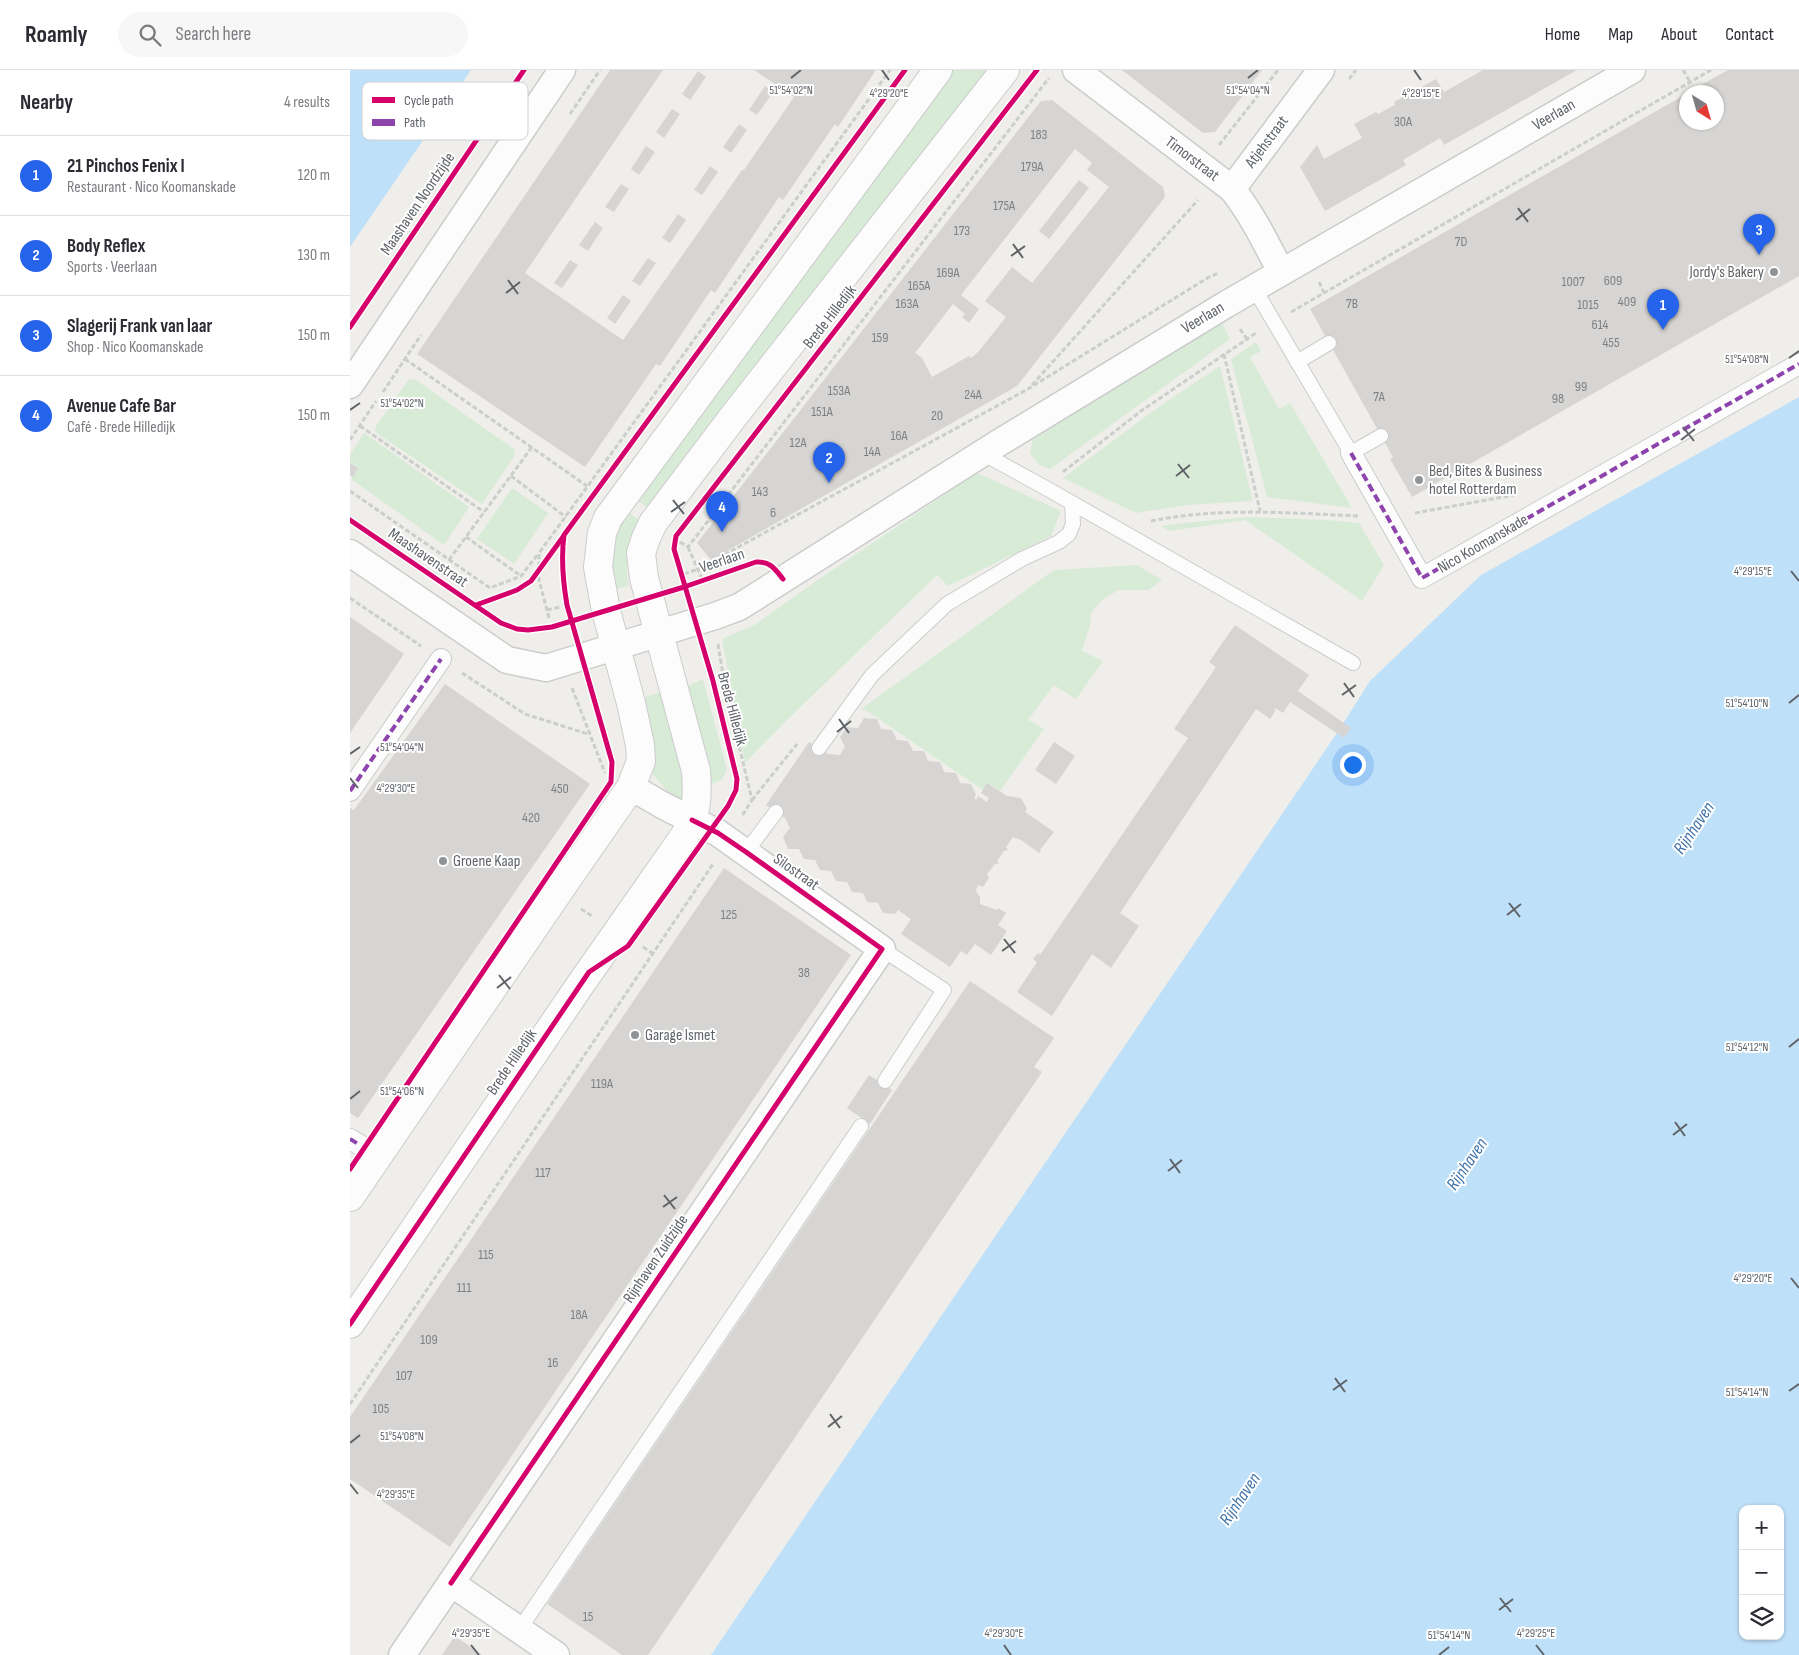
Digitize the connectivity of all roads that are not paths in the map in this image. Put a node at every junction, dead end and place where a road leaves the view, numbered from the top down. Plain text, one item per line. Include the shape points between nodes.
1 (562, 70) edge
2 (938, 70) edge
3 (1005, 70) edge
4 (1076, 70) edge
5 (1320, 70) edge
6 (1632, 70) edge
7 (528, 121) edge
8 (515, 140) edge
9 (1232, 189) junction
10 (1281, 272) junction
11 (1254, 288) junction
12 (1329, 343) dead end
13 (1297, 362) junction
14 (1799, 364) edge
15 (350, 385) edge
16 (1381, 436) dead end
17 (1351, 453) junction
18 (982, 454) junction
19 (1072, 504) junction
20 (350, 553) edge
21 (658, 634) junction
22 (616, 646) junction
23 (440, 659) road end
24 (1353, 664) dead end
25 (819, 748) dead end
26 (631, 787) junction
27 (350, 791) edge
28 (776, 812) dead end
29 (692, 820) junction
30 (746, 852) junction
31 (882, 949) junction
32 (885, 1081) dead end
33 (860, 1126) dead end
34 (350, 1197) edge
35 (350, 1324) edge
36 (451, 1583) junction
37 (519, 1630) junction
38 (402, 1655) edge
39 (555, 1655) edge

1 - 7 street
2 - 22 street via 608,518 602,533 598,567
3 - 21 street, Brede Hilledijk via 653,523 641,553
4 - 9 street, Timorstraat
5 - 9 street, Atjehstraat
6 - 10 street, Veerlaan
8 - 15 street
9 - 10 street, Timorstraat
10 - 11 street, Veerlaan
11 - 13 lane
11 - 18 street, Veerlaan
12 - 13 lane
13 - 17 lane
14 - 17 street, Nico Koomanskade via 1422,578
16 - 17 lane
18 - 19 lane
18 - 21 street, Veerlaan via 739,607
19 - 24 lane
19 - 25 lane via 1073,524 1068,534 947,604 872,675
20 - 22 street via 507,660 546,668
21 - 22 street
21 - 29 street, Brede Hilledijk via 696,771 698,795
22 - 26 street via 640,745 641,761
23 - 27 street
26 - 29 street, Silostraat
26 - 34 street
28 - 30 lane
29 - 30 street, Silostraat
29 - 35 street, Brede Hilledijk via 685,835
30 - 31 street, Silostraat
31 - 32 lane via 944,990
31 - 36 street, Rijnhaven Zuidzijde
33 - 37 lane
36 - 37 street
36 - 38 street, Rijnhaven Zuidzijde
37 - 39 street

